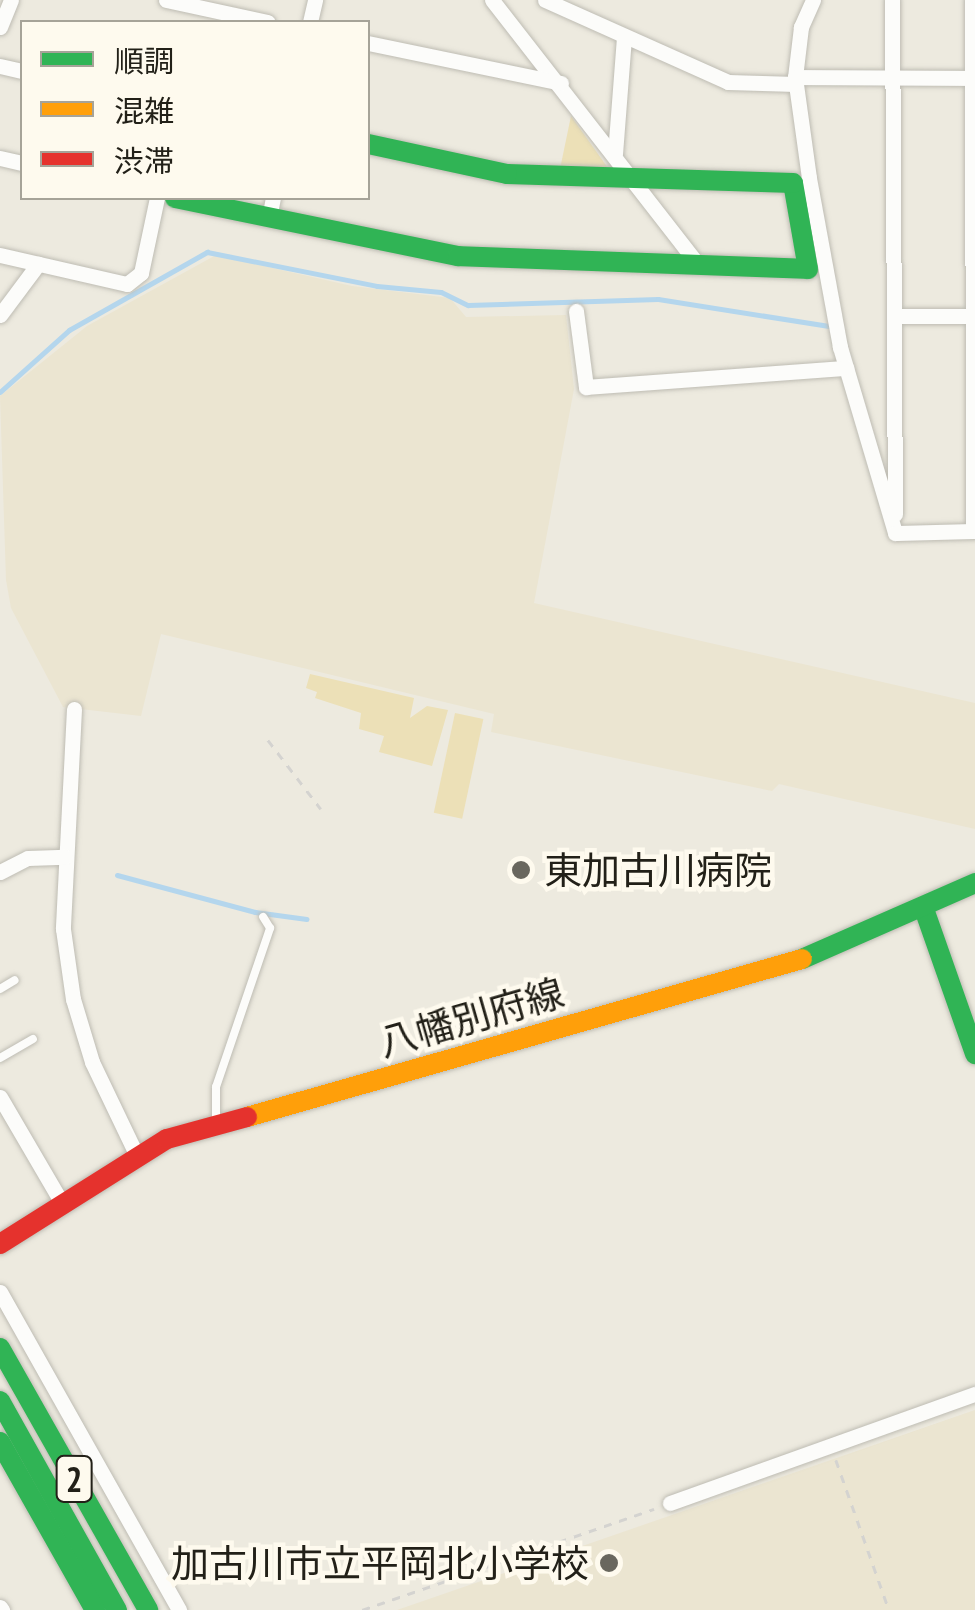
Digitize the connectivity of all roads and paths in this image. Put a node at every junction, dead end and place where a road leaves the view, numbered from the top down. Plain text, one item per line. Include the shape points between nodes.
1 (11, 0) edge
2 (166, 0) edge
3 (492, 0) edge
4 (545, 0) edge
5 (814, 0) edge
6 (892, 0) edge
7 (972, 0) edge
8 (259, 20) edge
9 (0, 27) edge
10 (624, 36) junction
11 (370, 43) edge
12 (892, 78) junction
13 (973, 78) edge
14 (796, 81) junction
15 (561, 83) junction
16 (370, 144) edge
17 (615, 154) junction
18 (633, 177) junction
19 (157, 200) edge
20 (194, 200) edge
21 (271, 208) edge
22 (0, 255) edge
23 (38, 264) junction
24 (698, 265) junction
25 (576, 310) dead end
26 (0, 314) edge
27 (894, 316) junction
28 (974, 316) edge
29 (846, 368) junction
30 (974, 531) edge
31 (895, 532) junction
32 (74, 708) dead end
33 (268, 740) dead end
34 (322, 810) dead end
35 (65, 857) junction
36 (0, 872) edge
37 (975, 884) edge
38 (924, 909) junction
39 (263, 917) dead end
40 (16, 980) dead end
41 (0, 989) edge
42 (33, 1040) dead end
43 (975, 1054) edge
44 (0, 1058) edge
45 (0, 1097) edge
46 (216, 1125) junction
47 (136, 1154) junction
48 (62, 1203) junction
49 (0, 1244) edge
50 (0, 1292) edge
51 (0, 1348) edge
52 (975, 1394) edge
53 (0, 1400) edge
54 (0, 1442) edge
55 (831, 1444) junction
56 (670, 1503) joint
57 (95, 1610) edge
58 (117, 1610) edge
59 (148, 1610) edge
60 (180, 1610) edge
61 (362, 1610) edge
62 (888, 1610) edge

1 - 9 street
2 - 8 street
3 - 15 street
4 - 10 street
5 - 14 street via 801,27
6 - 12 street
7 - 13 street
10 - 14 street via 728,82
10 - 17 street
11 - 15 street
12 - 13 street
12 - 14 street
12 - 27 street
13 - 28 street
14 - 29 street
15 - 17 street
16 - 18 main road via 507,174
17 - 18 street
18 - 24 street
18 - 24 main road via 794,184 808,269
19 - 23 street via 142,272 127,284
20 - 21 main road
21 - 24 main road via 458,256
22 - 23 street
23 - 26 street
25 - 29 street via 586,387
27 - 28 street
27 - 31 street
28 - 30 street
29 - 31 street
30 - 31 street
32 - 35 street
33 - 34 path
35 - 36 street via 28,858
35 - 47 street via 64,929 73,999 92,1062
37 - 38 main road, 八幡別府線
38 - 43 main road
38 - 46 main road, 八幡別府線 via 751,976
39 - 46 lane via 270,928 216,1086
40 - 41 lane
42 - 44 lane
45 - 48 street
46 - 47 main road, 八幡別府線
47 - 48 main road, 八幡別府線
48 - 49 main road, 八幡別府線
50 - 60 street
51 - 59 main road, 2
52 - 55 street
53 - 58 main road, 2
54 - 57 main road
55 - 56 street
55 - 62 path
56 - 61 path

